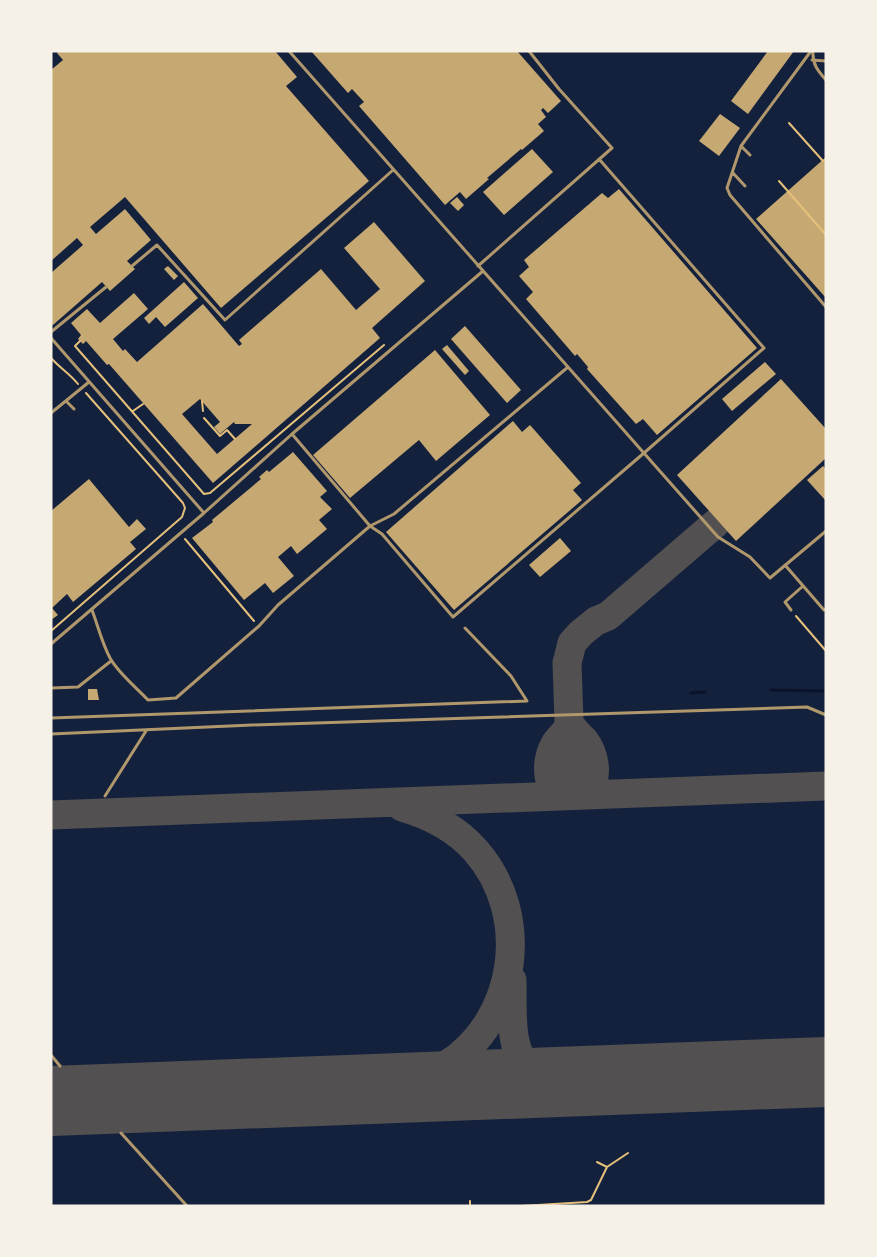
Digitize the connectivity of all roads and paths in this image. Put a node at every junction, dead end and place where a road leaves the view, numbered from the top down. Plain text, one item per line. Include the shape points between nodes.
1 (288, 51) edge
2 (529, 51) edge
3 (812, 51) edge
4 (812, 60) junction
5 (826, 61) edge
6 (826, 80) edge
7 (789, 123) dead end
8 (741, 146) junction
9 (750, 155) dead end
10 (599, 159) junction
11 (823, 161) dead end
12 (393, 170) junction
13 (733, 173) junction
14 (779, 181) dead end
15 (745, 186) dead end
16 (826, 235) edge
17 (132, 266) dead end
18 (478, 266) junction
19 (483, 271) junction
20 (106, 287) dead end
21 (826, 307) edge
22 (51, 332) edge
23 (51, 338) edge
24 (80, 341) dead end
25 (384, 345) dead end
26 (51, 358) edge
27 (568, 368) junction
28 (89, 382) junction
29 (81, 388) junction
30 (66, 401) junction
31 (202, 401) dead end
32 (143, 404) dead end
33 (74, 410) dead end
34 (203, 411) dead end
35 (133, 412) junction
36 (51, 413) edge
37 (204, 418) dead end
38 (292, 434) junction
39 (235, 439) dead end
40 (644, 454) junction
41 (223, 475) dead end
42 (226, 479) junction
43 (204, 513) junction
44 (370, 526) junction
45 (826, 531) edge
46 (180, 533) junction
47 (785, 565) junction
48 (803, 586) junction
49 (826, 609) edge
50 (92, 610) junction
51 (791, 610) joint
52 (259, 626) junction
53 (465, 628) dead end
54 (51, 631) edge
55 (51, 644) edge
56 (826, 651) edge
57 (111, 661) junction
58 (51, 688) edge
59 (826, 715) edge
60 (51, 718) edge
61 (146, 731) junction
62 (51, 734) edge
63 (105, 796) dead end
64 (51, 1056) edge
65 (60, 1066) dead end
66 (121, 1134) dead end
67 (628, 1153) dead end
68 (597, 1162) dead end
69 (607, 1167) junction
70 (470, 1201) dead end
71 (188, 1206) edge
72 (470, 1206) edge
73 (521, 1206) edge

1 - 12 lane
2 - 10 lane via 612,148
3 - 4 lane
3 - 8 lane
4 - 5 lane
4 - 6 lane
7 - 11 path
8 - 9 lane
8 - 13 lane
10 - 18 lane
10 - 40 lane via 764,348
12 - 17 lane via 225,320 157,245
12 - 18 lane
13 - 15 lane
13 - 21 lane via 727,188 730,195
14 - 16 path
18 - 19 lane
19 - 27 lane
19 - 38 lane
20 - 22 lane
23 - 28 lane
24 - 35 path via 75,346
25 - 42 path
26 - 29 path
27 - 40 lane
27 - 44 lane via 394,514
28 - 29 lane
28 - 43 lane
29 - 30 lane
29 - 54 path via 183,503 184,514
30 - 33 lane
30 - 36 lane
31 - 34 path
32 - 35 path
35 - 42 path via 204,494 210,493
37 - 39 path via 220,436 227,430
38 - 43 lane
38 - 44 lane
40 - 44 lane via 453,617 382,534
40 - 47 lane via 718,537 750,556 770,578
41 - 42 path
43 - 46 lane
44 - 52 lane via 278,605
45 - 47 lane
46 - 50 lane
46 - 52 path
47 - 48 lane
48 - 49 lane
48 - 51 lane via 785,602
50 - 55 lane
50 - 57 lane
51 - 56 path
52 - 57 lane via 176,698 148,700
53 - 60 lane via 511,676 528,701
57 - 58 lane via 78,687
59 - 61 lane via 807,707
61 - 62 lane
61 - 63 lane
64 - 65 lane
66 - 71 lane
67 - 69 path
68 - 69 path
69 - 73 path via 592,1200
70 - 72 path

